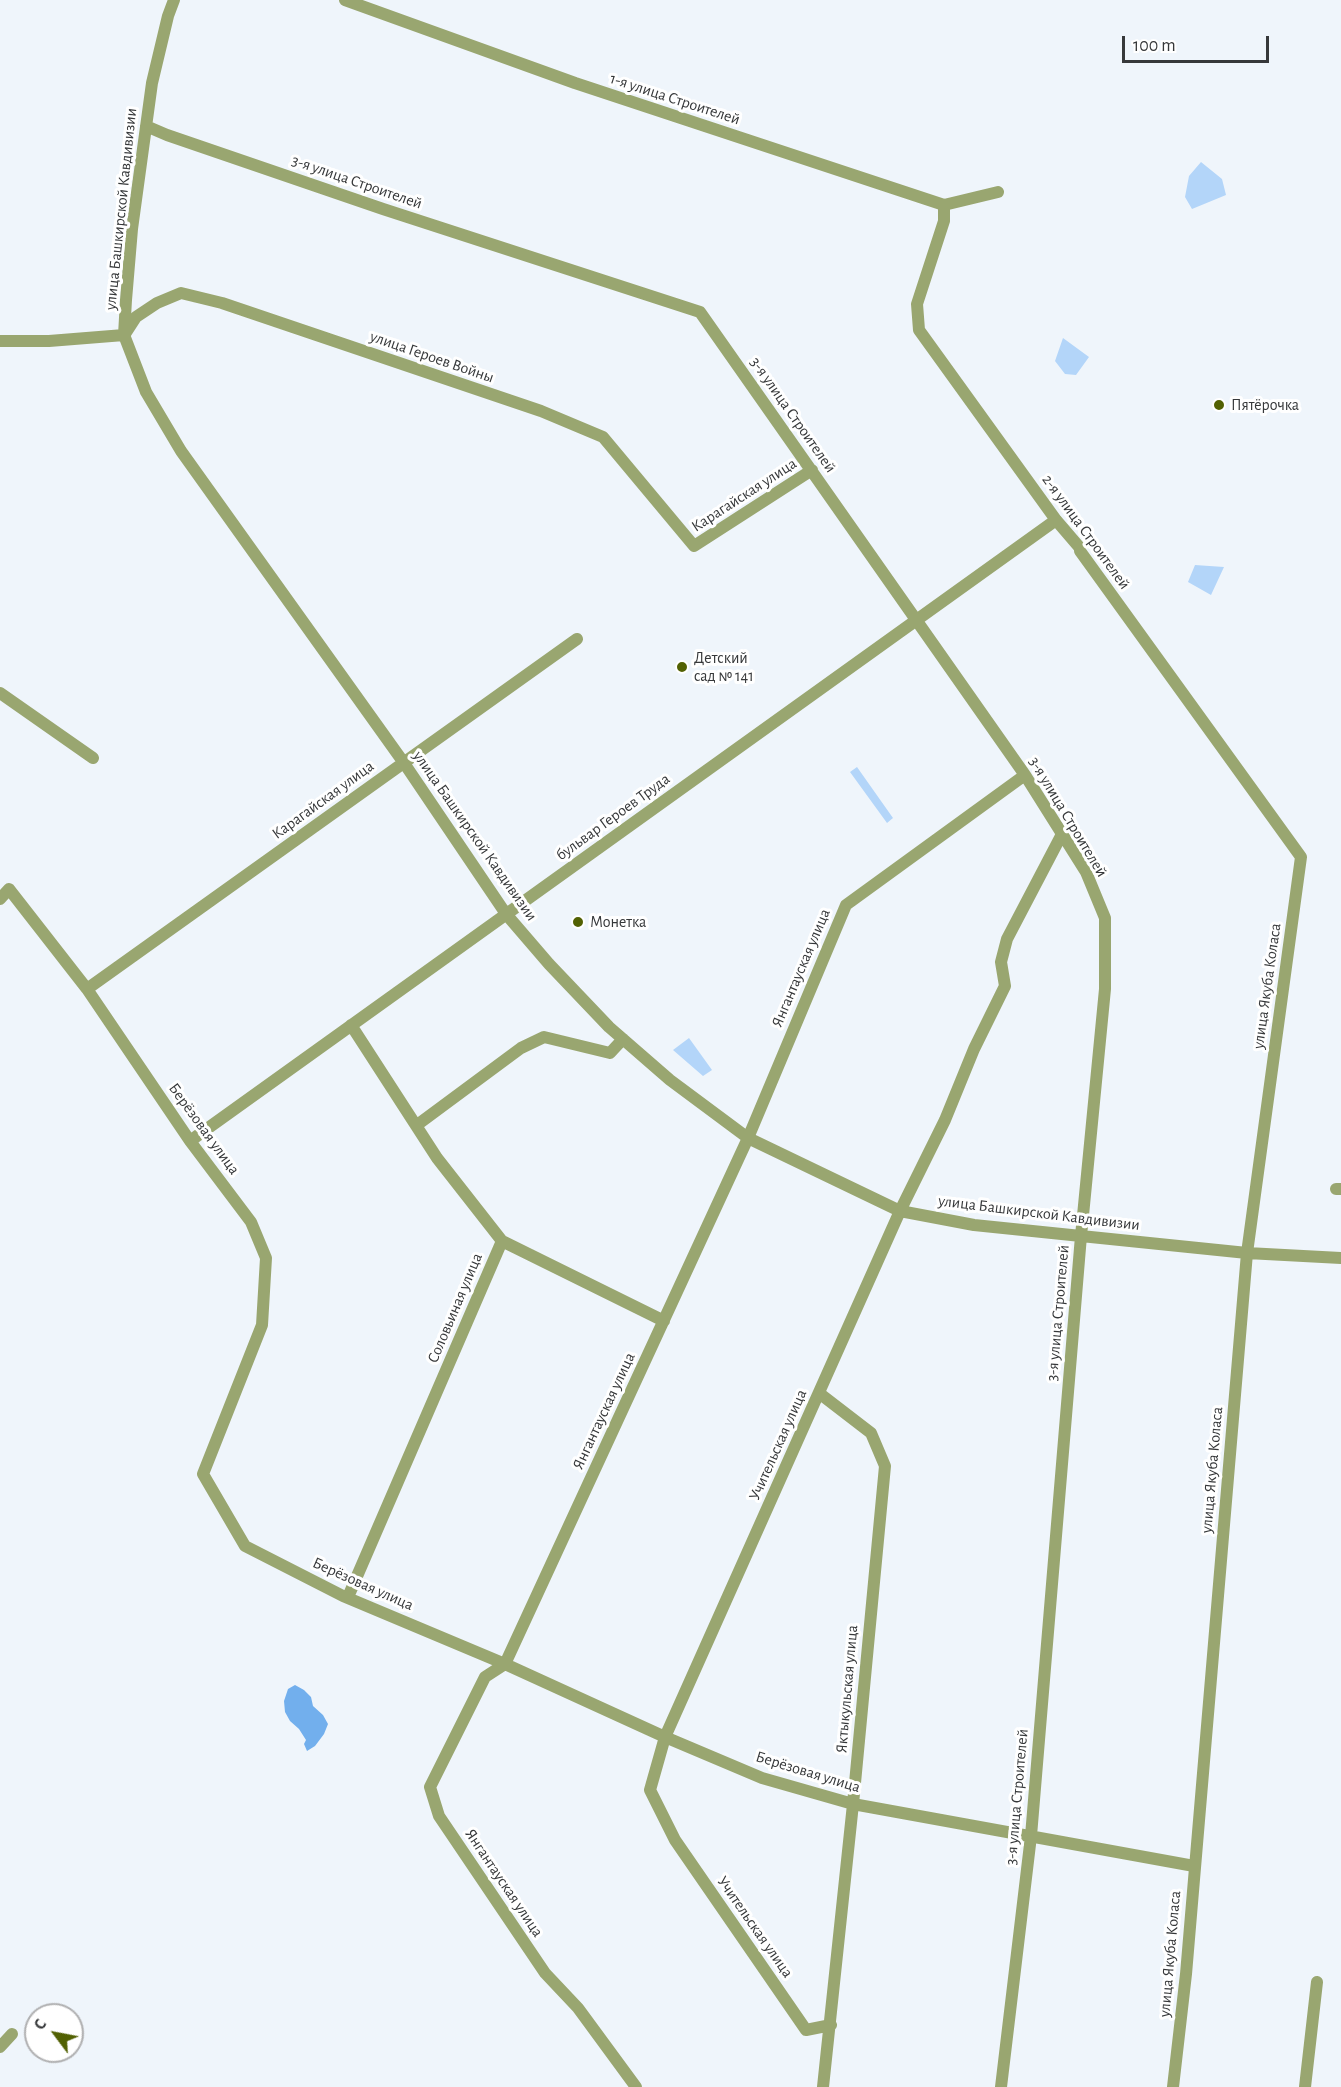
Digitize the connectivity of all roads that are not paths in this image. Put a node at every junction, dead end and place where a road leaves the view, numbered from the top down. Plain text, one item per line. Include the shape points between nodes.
1 (174, 0) edge
2 (345, 0) edge
3 (146, 126) junction
4 (998, 192) dead end
5 (944, 205) junction
6 (124, 335) junction
7 (0, 342) edge
8 (812, 470) junction
9 (1056, 520) junction
10 (694, 546) joint
11 (917, 620) junction
12 (578, 639) dead end
13 (0, 693) edge
14 (93, 758) dead end
15 (404, 763) junction
16 (1025, 775) junction
17 (1062, 834) junction
18 (1301, 857) joint
19 (0, 899) edge
20 (506, 914) junction
21 (87, 989) junction
22 (351, 1025) junction
23 (623, 1039) junction
24 (417, 1125) junction
25 (748, 1138) junction
26 (190, 1141) junction
27 (900, 1211) junction
28 (1081, 1236) junction
29 (502, 1241) junction
30 (1247, 1253) junction
31 (1341, 1258) edge
32 (664, 1321) junction
33 (819, 1393) junction
34 (348, 1597) junction
35 (505, 1664) junction
36 (665, 1737) junction
37 (853, 1804) junction
38 (1030, 1836) junction
39 (1194, 1866) junction
40 (1317, 1982) dead end
41 (831, 2025) junction
42 (12, 2034) dead end
43 (0, 2047) edge
44 (636, 2087) edge
45 (823, 2087) edge
46 (1001, 2087) edge
47 (1173, 2087) edge
48 (1305, 2087) edge

1 - 3 street, улица Башкирской Кавдивизии via 152,83
2 - 5 street, 1-я улица Строителей via 575,83
3 - 6 street, улица Башкирской Кавдивизии via 132,230
3 - 8 street, 3-я улица Строителей via 700,312
4 - 5 street
5 - 9 street, 2-я улица Строителей via 944,221 917,304 919,330
6 - 7 street
6 - 10 street, улица Героев Войны via 136,317 181,293 222,303 542,411 603,437
6 - 15 street, улица Башкирской Кавдивизии via 146,392 181,452
8 - 10 street, Карагайская улица
8 - 11 street, 3-я улица Строителей
9 - 11 street, бульвар Героев Труда
9 - 18 street, 2-я улица Строителей
11 - 16 street, 3-я улица Строителей
11 - 20 street, бульвар Героев Труда
12 - 15 street, Карагайская улица
13 - 14 street
15 - 20 street, улица Башкирской Кавдивизии
15 - 21 street, Карагайская улица
16 - 17 street, 3-я улица Строителей
16 - 25 street, Янгантауская улица via 846,905
17 - 27 street, Учительская улица via 1007,939 1001,962 1005,986
17 - 28 street, 3-я улица Строителей via 1086,872 1105,918 1105,989
18 - 30 street, улица Якуба Коласа
19 - 21 street, Берёзовая улица via 9,889
20 - 22 street, бульвар Героев Труда
20 - 23 street, улица Башкирской Кавдивизии
21 - 26 street, Берёзовая улица
22 - 24 street, Соловьиная улица
22 - 26 street, бульвар Героев Труда
23 - 24 street via 610,1053 544,1037 521,1048
23 - 25 street, улица Башкирской Кавдивизии
24 - 29 street, Соловьиная улица via 437,1158
25 - 27 street, улица Башкирской Кавдивизии
25 - 32 street, Янгантауская улица
26 - 34 street, Берёзовая улица via 251,1222 266,1258 262,1325 203,1474 245,1546
27 - 28 street, улица Башкирской Кавдивизии via 974,1225
27 - 33 street, Учительская улица
28 - 30 street, улица Башкирской Кавдивизии
28 - 38 street, 3-я улица Строителей
29 - 32 street
29 - 34 street, Соловьиная улица
30 - 31 street, улица Башкирской Кавдивизии
30 - 39 street, улица Якуба Коласа
32 - 35 street, Янгантауская улица
33 - 36 street, Учительская улица
33 - 37 street, Яктыкульская улица via 871,1433 885,1466
34 - 35 street, Берёзовая улица
35 - 36 street, Берёзовая улица
35 - 44 street, Янгантауская улица via 485,1677 430,1788 439,1816 545,1972 578,2008
36 - 37 street, Берёзовая улица via 762,1778
36 - 41 street, Учительская улица via 650,1790 675,1840 806,2030
37 - 38 street, Берёзовая улица
37 - 41 street, Яктыкульская улица
38 - 39 street, Берёзовая улица
38 - 46 street, 3-я улица Строителей
39 - 47 street, улица Якуба Коласа
40 - 48 street
41 - 45 street, Яктыкульская улица
42 - 43 street

